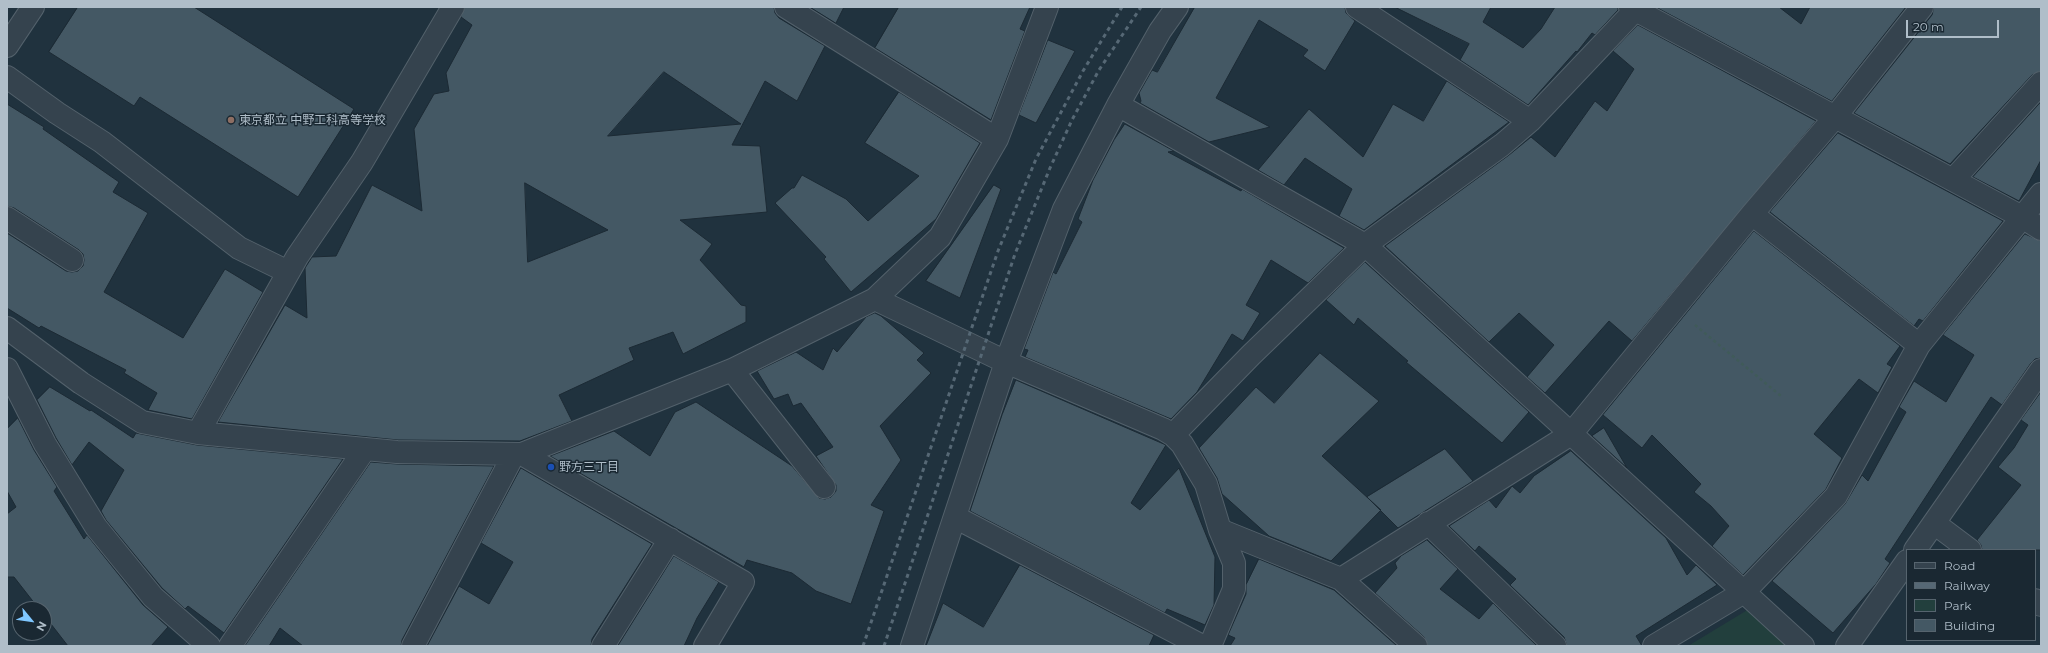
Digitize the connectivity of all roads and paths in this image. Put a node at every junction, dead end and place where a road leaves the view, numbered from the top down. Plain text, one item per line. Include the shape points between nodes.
1 (33, 7) edge
2 (453, 7) edge
3 (786, 7) edge
4 (1047, 7) edge
5 (1177, 7) edge
6 (1357, 7) edge
7 (1922, 7) edge
8 (1634, 8) edge
9 (7, 46) edge
10 (7, 77) edge
11 (2041, 83) edge
12 (1118, 105) junction
13 (1834, 116) junction
14 (1530, 121) junction
15 (997, 139) junction
16 (1953, 180) junction
17 (2041, 194) edge
18 (1752, 214) junction
19 (2022, 217) junction
20 (7, 218) edge
21 (2041, 229) edge
22 (1365, 245) junction
23 (72, 260) dead end
24 (288, 272) junction
25 (875, 299) junction
26 (1674, 308) junction
27 (7, 328) edge
28 (28, 342) junction
29 (1918, 345) junction
30 (7, 358) edge
31 (1006, 362) junction
32 (7, 369) edge
33 (732, 370) junction
34 (2041, 372) edge
35 (1780, 396) dead end
36 (198, 434) junction
37 (1571, 434) junction
38 (1173, 435) junction
39 (365, 449) junction
40 (518, 454) junction
41 (824, 487) dead end
42 (955, 517) junction
43 (1934, 522) junction
44 (1428, 523) junction
45 (1220, 530) junction
46 (670, 539) junction
47 (1916, 549) edge
48 (1969, 549) edge
49 (1906, 562) edge
50 (1341, 579) junction
51 (1744, 592) junction
52 (209, 646) edge
53 (230, 646) edge
54 (414, 646) edge
55 (603, 646) edge
56 (705, 646) edge
57 (912, 646) edge
58 (1202, 646) edge
59 (1210, 646) edge
60 (1416, 646) edge
61 (1555, 646) edge
62 (1654, 646) edge
63 (1803, 646) edge
64 (1847, 646) edge

1 - 9 street
2 - 24 street via 362,162
3 - 15 street
4 - 15 street
5 - 12 street via 1160,31
6 - 14 street
7 - 13 street
8 - 13 street
8 - 14 street
10 - 24 street via 102,142 239,248
11 - 16 street
12 - 22 street
12 - 31 street via 1064,209
13 - 16 street
13 - 18 street
14 - 22 street via 1496,150
15 - 25 street via 940,237
16 - 19 street
17 - 19 street
18 - 26 street
18 - 29 street
19 - 21 street
19 - 29 street
20 - 23 street
22 - 37 street
22 - 38 street
24 - 36 street
25 - 31 street
25 - 33 street
26 - 35 path
26 - 37 street
27 - 28 street
28 - 30 street
28 - 36 street via 81,383 142,422
29 - 51 street via 1836,496
31 - 38 street
31 - 42 street
32 - 52 street via 45,444 96,527 153,597
33 - 40 street
33 - 41 street
34 - 43 street
36 - 39 street
37 - 44 street
37 - 51 street
38 - 45 street via 1182,444 1206,484
39 - 40 street
39 - 53 street
40 - 46 street
40 - 54 street
42 - 57 street
42 - 58 street
43 - 47 street
43 - 48 street
44 - 50 street
44 - 61 street
45 - 50 street
45 - 59 street via 1234,563 1234,588
46 - 55 street
46 - 56 street via 742,582
49 - 64 street
50 - 60 street
51 - 62 street
51 - 63 street

